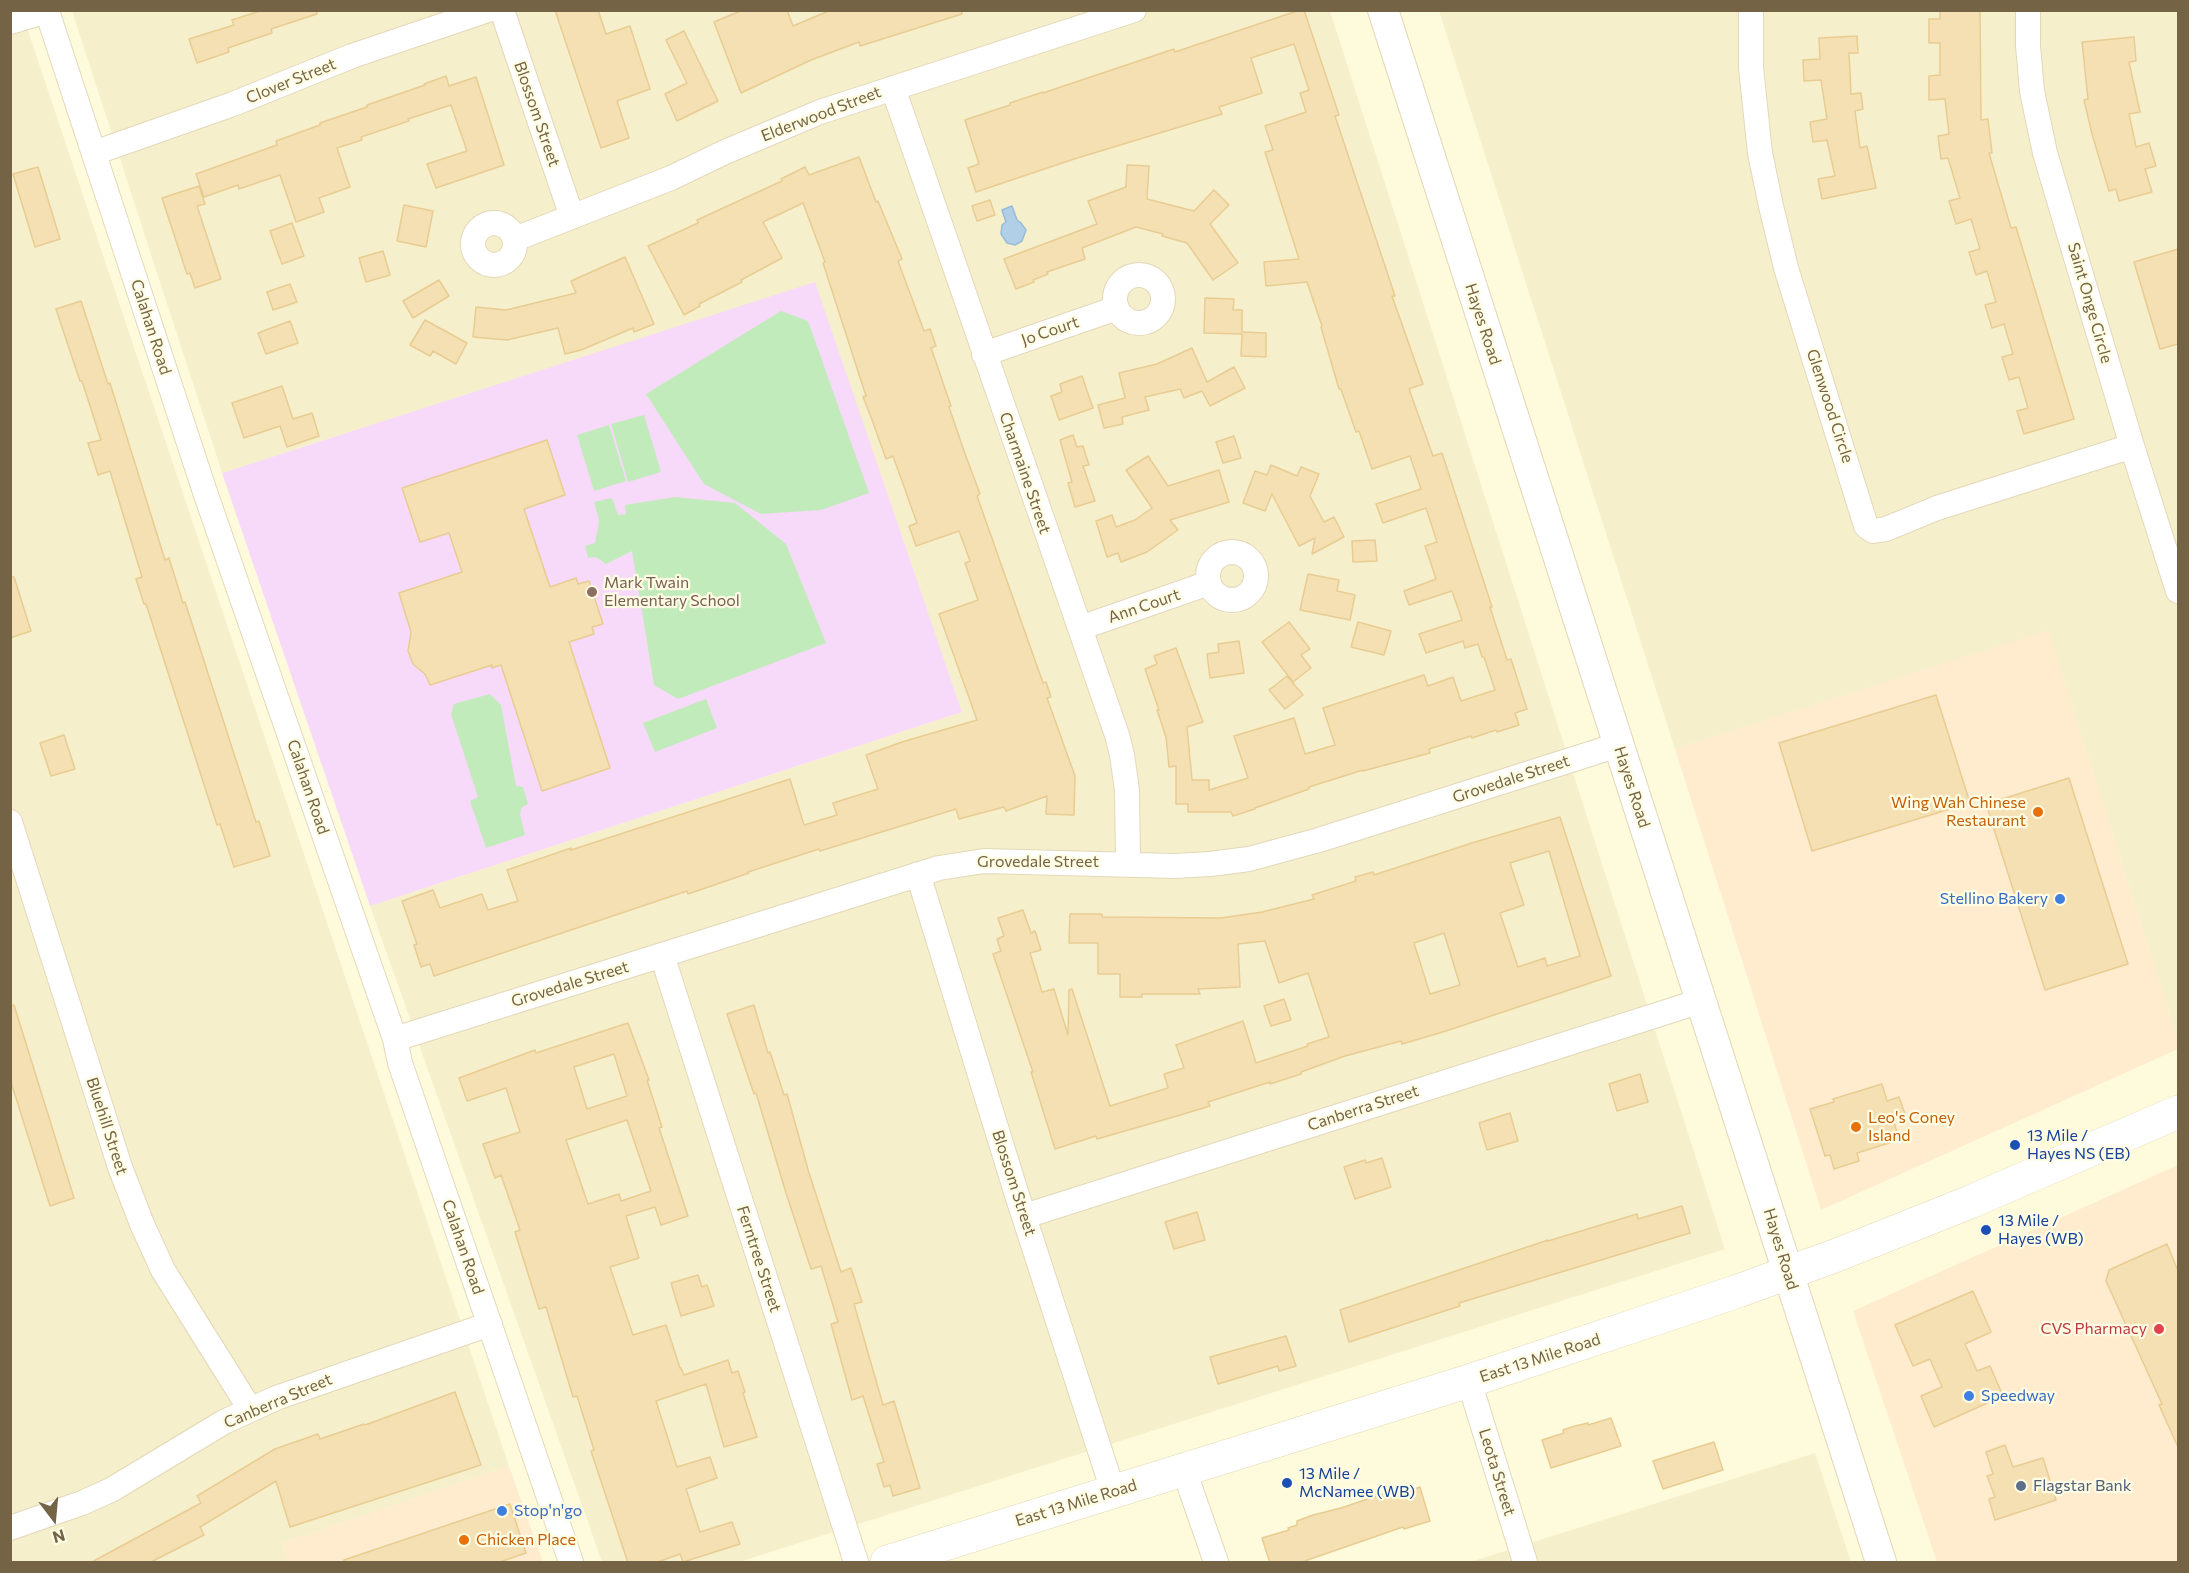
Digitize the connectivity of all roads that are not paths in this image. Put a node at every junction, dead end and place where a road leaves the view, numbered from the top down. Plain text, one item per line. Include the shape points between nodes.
1 (47, 10) edge
2 (488, 10) edge
3 (502, 10) edge
4 (1134, 10) edge
5 (1383, 10) edge
6 (1750, 10) edge
7 (2028, 10) edge
8 (10, 22) edge
9 (893, 88) junction
10 (94, 153) junction
11 (572, 218) junction
12 (515, 239) dead end
13 (1117, 308) dead end
14 (984, 354) junction
15 (2132, 446) junction
16 (1209, 583) dead end
17 (2178, 591) edge
18 (1080, 628) junction
19 (1618, 746) junction
20 (10, 822) edge
21 (1128, 863) junction
22 (918, 874) junction
23 (662, 955) junction
24 (1701, 1001) junction
25 (394, 1039) junction
26 (2178, 1112) edge
27 (1025, 1216) junction
28 (1788, 1273) junction
29 (490, 1324) junction
30 (1469, 1381) junction
31 (250, 1409) junction
32 (1184, 1470) junction
33 (1113, 1491) junction
34 (10, 1528) edge
35 (897, 1561) edge
36 (571, 1563) edge
37 (856, 1563) edge
38 (1216, 1563) edge
39 (1525, 1563) edge
40 (1881, 1563) edge

1 - 8 street
1 - 10 street, Calahan Road
2 - 10 street, Clover Street via 352,56 233,104
3 - 11 street, Blossom Street
4 - 9 street, Elderwood Street
5 - 19 street, Hayes Road
6 - 15 street, Glenwood Circle via 1751,68 1760,153 1771,206 1786,268 1866,526 1873,531 1886,529 1937,508
7 - 15 street, Saint Onge Circle via 2032,91 2045,153
9 - 11 street, Elderwood Street via 820,111
9 - 14 street, Charmaine Street
10 - 25 street, Calahan Road
11 - 12 street, Elderwood Street
13 - 14 street, Jo Court
14 - 18 street, Charmaine Street
15 - 17 street, Saint Onge Circle
16 - 18 street, Ann Court
18 - 21 street, Charmaine Street via 1122,755 1127,790
19 - 21 street, Grovedale Street via 1274,854 1210,864
19 - 24 street, Hayes Road
20 - 31 street, Bluehill Street via 120,1167 142,1224 163,1269
21 - 22 street, Grovedale Street via 984,861
22 - 23 street, Grovedale Street
22 - 27 street, Blossom Street
23 - 25 street, Grovedale Street
23 - 37 street, Ferntree Street
24 - 27 street, Canberra Street
24 - 28 street, Hayes Road
25 - 29 street, Calahan Road
26 - 28 main road, East 13 Mile Road via 1973,1201
27 - 33 street, Blossom Street
28 - 30 main road, East 13 Mile Road
28 - 40 street, Hayes Road
29 - 31 street, Canberra Street via 297,1389
29 - 36 street, Calahan Road
30 - 32 main road, East 13 Mile Road
30 - 39 street, Leota Street
31 - 34 street, Canberra Street via 111,1490
32 - 33 main road, East 13 Mile Road
32 - 38 street
33 - 35 main road, East 13 Mile Road

